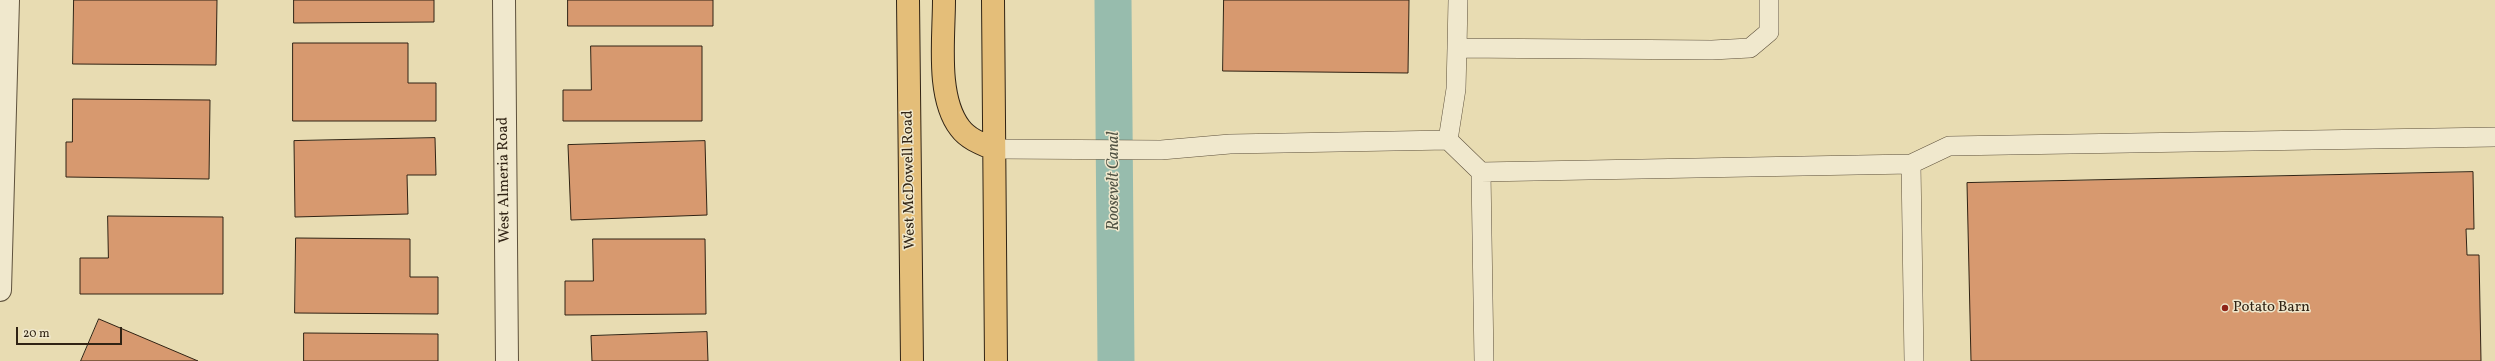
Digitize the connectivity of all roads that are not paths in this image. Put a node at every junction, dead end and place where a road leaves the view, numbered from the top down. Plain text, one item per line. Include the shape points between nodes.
1 (8, 0) edge
2 (504, 0) edge
3 (908, 0) edge
4 (944, 0) edge
5 (994, 0) edge
6 (1458, 0) edge
7 (1769, 0) edge
8 (1458, 48) junction
9 (2495, 137) edge
10 (1448, 140) junction
11 (994, 149) junction
12 (1911, 164) junction
13 (1481, 172) junction
14 (0, 290) edge
15 (507, 361) edge
16 (912, 361) edge
17 (996, 361) edge
18 (1484, 361) edge
19 (1914, 361) edge

1 - 14 street
2 - 15 street, West Almeria Road
3 - 16 main road, West McDowell Road
4 - 11 main road via 945,93 950,111 960,129 976,141
5 - 11 main road
6 - 8 lane
7 - 8 lane via 1769,32 1750,48
8 - 10 lane via 1456,89
9 - 12 lane via 1949,146
10 - 11 lane via 1230,144 1161,150
10 - 13 lane
11 - 17 main road
12 - 13 lane
12 - 19 lane
13 - 18 lane

